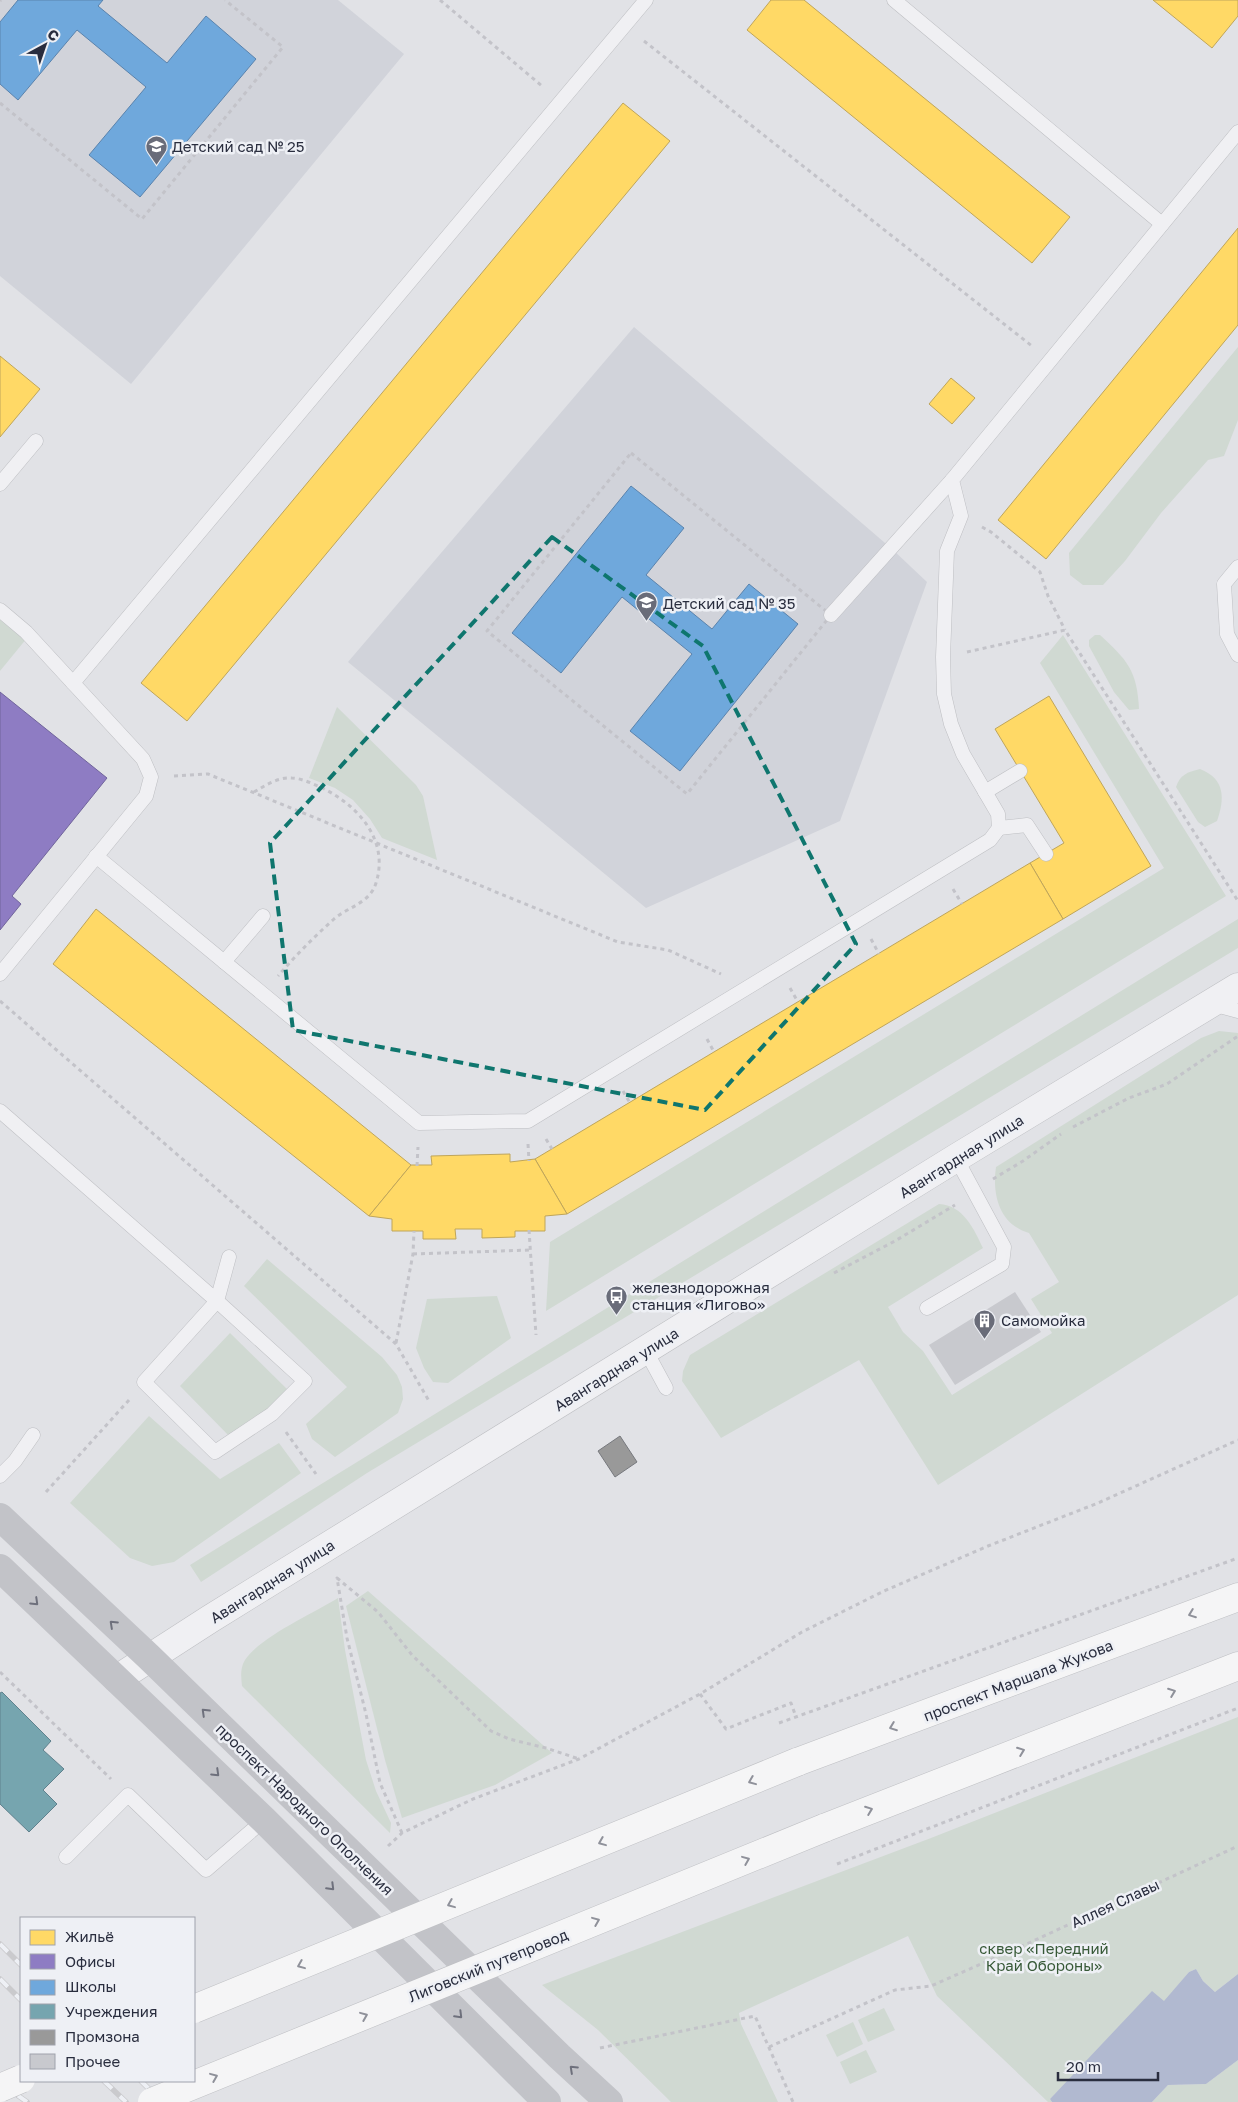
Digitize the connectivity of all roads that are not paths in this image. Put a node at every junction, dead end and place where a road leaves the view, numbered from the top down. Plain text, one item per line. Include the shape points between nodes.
1 (646, 0) edge
2 (894, 0) edge
3 (1238, 132) edge
4 (1162, 224) junction
5 (36, 441) dead end
6 (952, 480) junction
7 (0, 484) edge
8 (1238, 567) edge
9 (0, 610) edge
10 (831, 616) road end
11 (1238, 655) edge
12 (73, 682) junction
13 (1020, 770) dead end
14 (985, 792) junction
15 (1000, 828) junction
16 (1046, 854) dead end
17 (96, 856) junction
18 (262, 916) dead end
19 (224, 962) junction
20 (0, 974) edge
21 (1238, 987) edge
22 (1211, 1004) junction
23 (1238, 1011) edge
24 (0, 1111) edge
25 (956, 1158) junction
26 (229, 1257) dead end
27 (217, 1301) junction
28 (927, 1308) dead end
29 (646, 1351) junction
30 (666, 1388) dead end
31 (33, 1435) dead end
32 (0, 1476) edge
33 (0, 1517) edge
34 (0, 1568) edge
35 (1238, 1597) edge
36 (149, 1657) junction
37 (1238, 1666) edge
38 (117, 1679) junction
39 (264, 1820) junction
40 (66, 1857) dead end
41 (195, 2009) edge
42 (20, 2079) edge
43 (0, 2088) edge
44 (152, 2102) edge
45 (547, 2102) edge
46 (609, 2102) edge

1 - 12 lane
2 - 4 lane
3 - 4 lane
4 - 6 lane
5 - 7 lane
6 - 10 lane
6 - 14 lane via 961,516 947,551 944,694 963,754
8 - 11 lane via 1224,584 1227,634
9 - 12 lane via 26,632
12 - 17 lane via 143,759 151,777 146,796
13 - 14 lane
14 - 15 lane via 998,814
15 - 16 lane via 1027,825
15 - 19 lane via 990,840 528,1121 417,1123
17 - 19 lane
17 - 20 lane
18 - 19 lane
21 - 22 street, Авангардная улица
22 - 23 lane
22 - 25 street, Авангардная улица
24 - 27 lane
25 - 28 lane via 1004,1247 1002,1264
25 - 29 street, Авангардная улица
26 - 27 lane
27 - 27 lane via 305,1382 272,1414 215,1452 144,1382
29 - 30 lane
29 - 36 street, Авангардная улица
31 - 32 lane
36 -> 33 main road, проспект Народного Ополчения
34 -> 38 main road
35 -> 41 main road, проспект Маршала Жукова, bridge via 797,1762
36 - 38 street, Авангардная улица
46 -> 36 main road, проспект Народного Ополчения
44 -> 37 main road, Лиговский путепровод, bridge via 824,1828
38 -> 39 main road
39 - 40 lane via 206,1870 128,1795
39 -> 45 main road
42 - 43 main road, bridge

